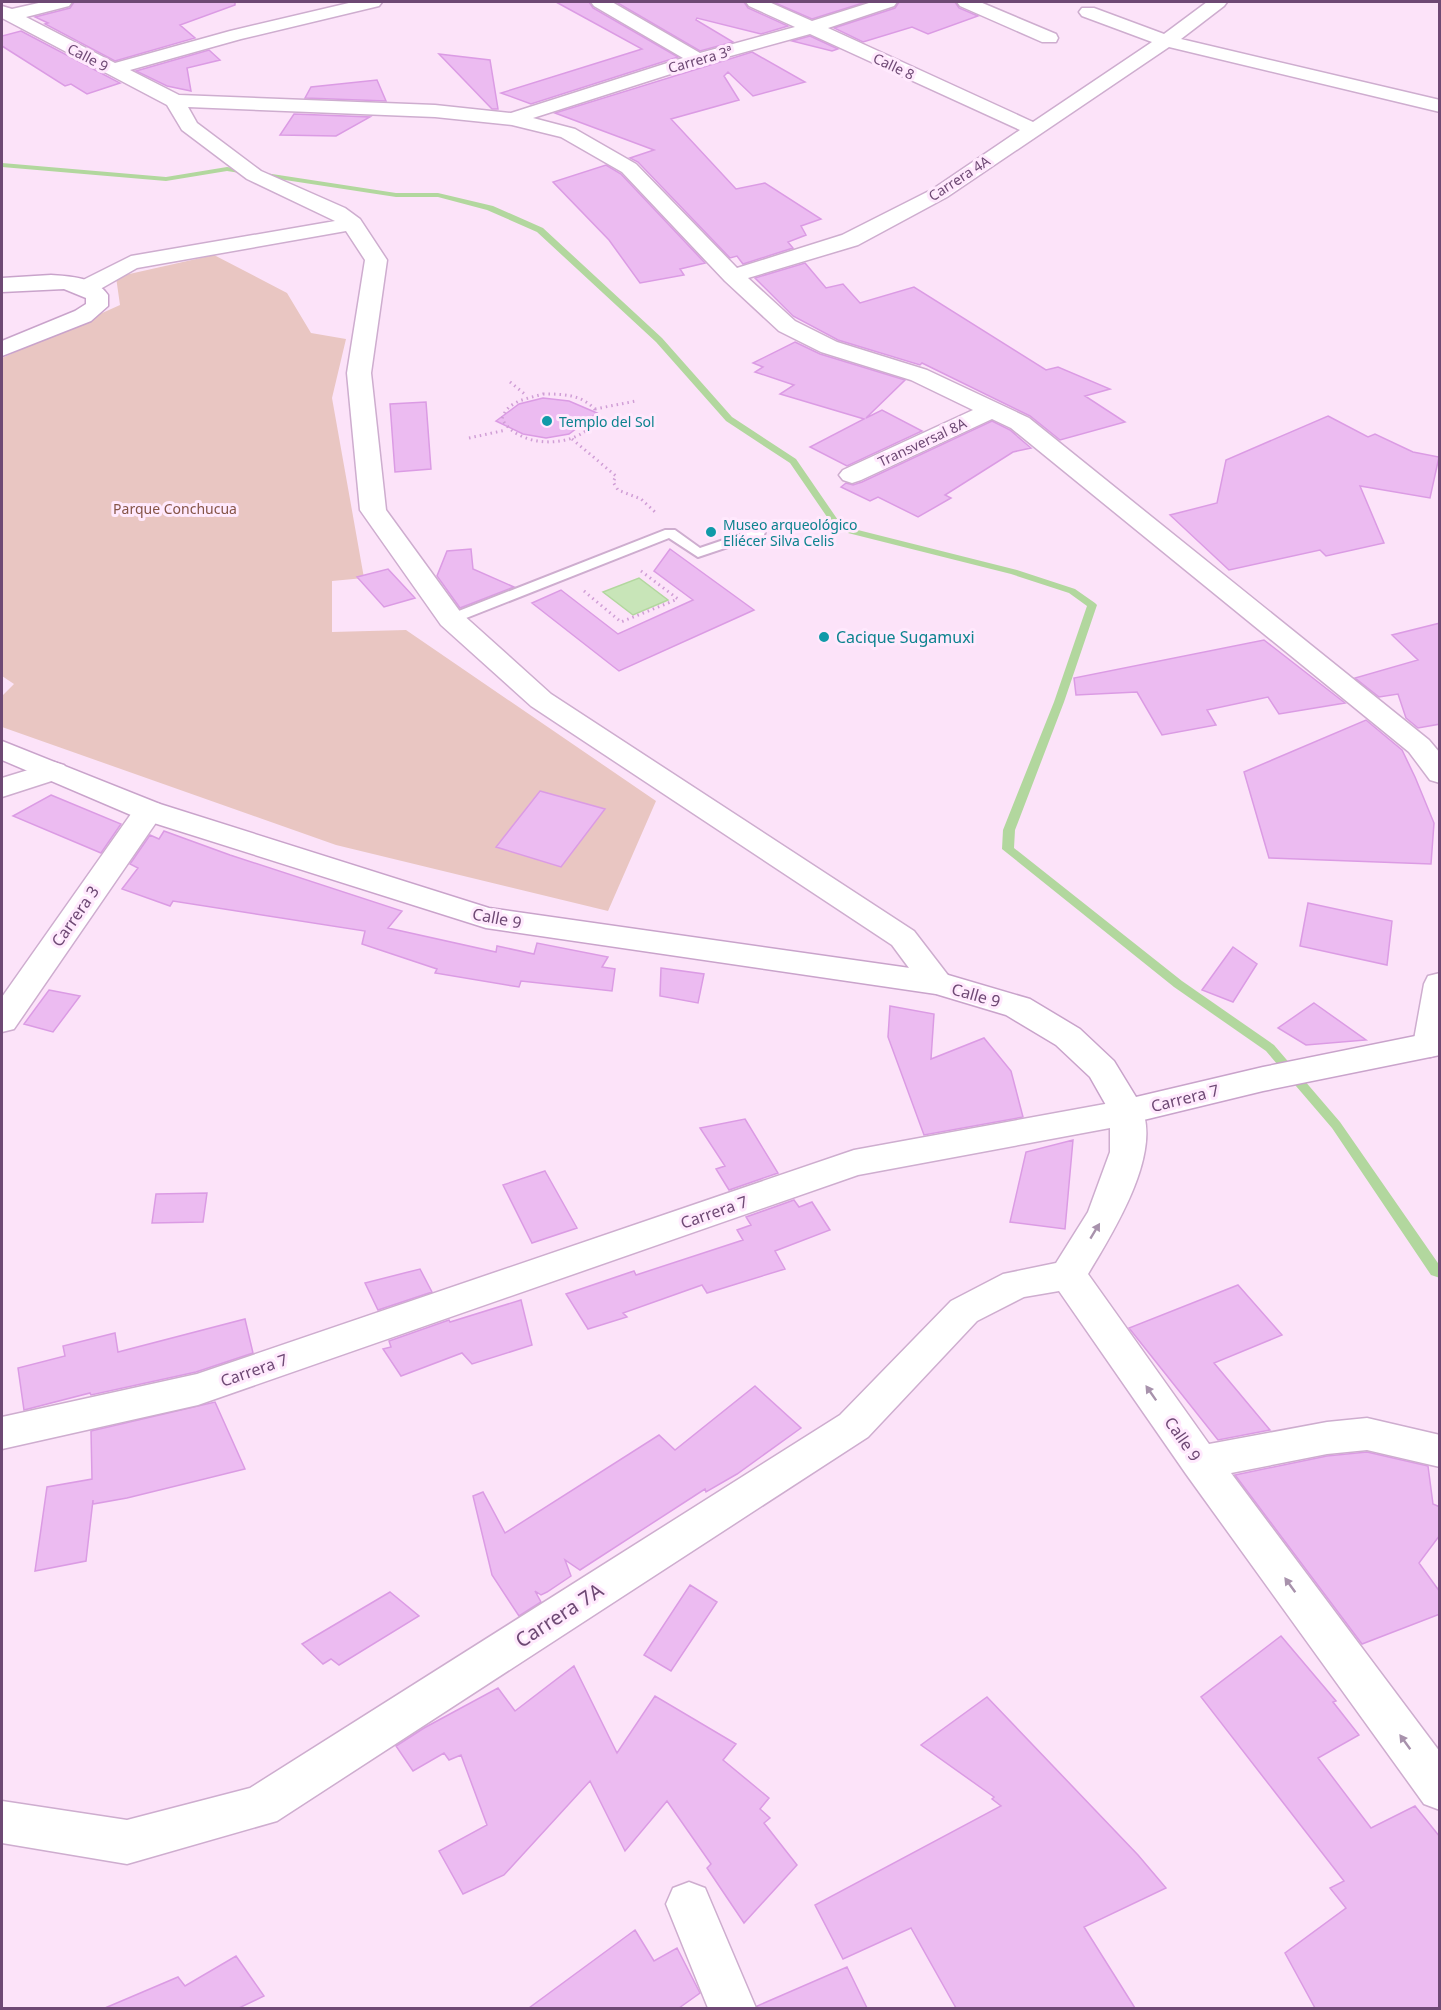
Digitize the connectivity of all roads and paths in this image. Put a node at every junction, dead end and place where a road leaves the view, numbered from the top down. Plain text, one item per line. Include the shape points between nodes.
1 (63, 2) edge
2 (373, 2) edge
3 (600, 2) edge
4 (755, 2) edge
5 (888, 2) edge
6 (966, 2) edge
7 (1218, 2) edge
8 (1088, 12) dead end
9 (8, 20) edge
10 (811, 28) junction
11 (1049, 38) dead end
12 (1166, 41) junction
13 (698, 59) junction
14 (113, 69) junction
15 (175, 101) junction
16 (1440, 106) edge
17 (512, 118) junction
18 (1033, 129) junction
19 (352, 224) junction
20 (733, 276) junction
21 (2, 285) edge
22 (87, 287) junction
23 (2, 349) edge
24 (510, 382) dead end
25 (528, 397) junction
26 (636, 401) dead end
27 (595, 409) junction
28 (991, 410) junction
29 (506, 430) junction
30 (469, 438) dead end
31 (572, 439) junction
32 (852, 475) dead end
33 (759, 532) dead end
34 (670, 533) junction
35 (618, 553) junction
36 (563, 574) junction
37 (451, 619) junction
38 (2, 750) edge
39 (54, 771) junction
40 (1440, 774) edge
41 (2, 788) edge
42 (149, 811) junction
43 (938, 983) junction
44 (1440, 984) edge
45 (2, 1022) edge
46 (1435, 1044) edge
47 (1127, 1112) junction
48 (1068, 1275) junction
49 (2, 1433) edge
50 (1440, 1451) edge
51 (1200, 1462) junction
52 (1440, 1789) edge
53 (2, 1822) edge
54 (689, 1904) dead end
55 (732, 2008) edge

1 - 9 street
2 - 14 street
3 - 13 street
4 - 10 street, Calle 8
5 - 10 street, Carrera 3ª
6 - 11 street
7 - 12 street, Carrera 4A
8 - 12 street
9 - 14 street, Calle 9
10 - 13 street, Carrera 3ª
10 - 18 street, Calle 8
12 - 16 street
12 - 18 street, Carrera 4A
13 - 17 street, Carrera 3ª
14 - 15 street, Calle 9
15 - 17 street via 435,111
15 - 19 street via 189,126 246,169 338,212
17 - 20 street via 568,133 629,168
18 - 20 street, Carrera 4A via 940,193 850,240
19 - 22 street via 131,263
19 - 37 street via 376,260 359,373 373,510
20 - 28 street via 787,326 829,347 919,375
21 - 22 street via 39,282
22 - 23 street via 97,295 97,306 83,316
24 - 25 path
25 - 27 path via 560,394 588,402
25 - 29 path via 506,408 501,415
26 - 27 path
27 - 31 path via 595,426
28 - 32 street, Transversal 8A
28 - 40 street via 1020,423 1419,746
29 - 30 path
29 - 31 path via 527,440
31 - 34 path via 616,476 615,488 623,495 640,498 666,522
33 - 34 lane via 698,553
34 - 35 lane
35 - 36 lane
35 - 36 path via 678,599 621,622
36 - 37 lane
37 - 43 street via 541,700 903,938
38 - 39 street, Calle 9
39 - 41 street
39 - 42 street, Calle 9
42 - 43 street, Calle 9 via 486,918
42 - 45 street, Carrera 3
43 - 47 street, Calle 9 via 1018,1007 1068,1037 1102,1069
44 - 46 street
46 - 47 street, Carrera 7
48 -> 47 street, Calle 9 via 1105,1215 1113,1194 1128,1152
47 - 49 street, Carrera 7 via 854,1163 198,1389
51 -> 48 street, Calle 9
48 - 53 street, Carrera 7A via 1016,1284 964,1311 854,1426 261,1806 127,1842
50 - 51 street via 1367,1434
52 -> 51 street, Calle 9
54 - 55 street

